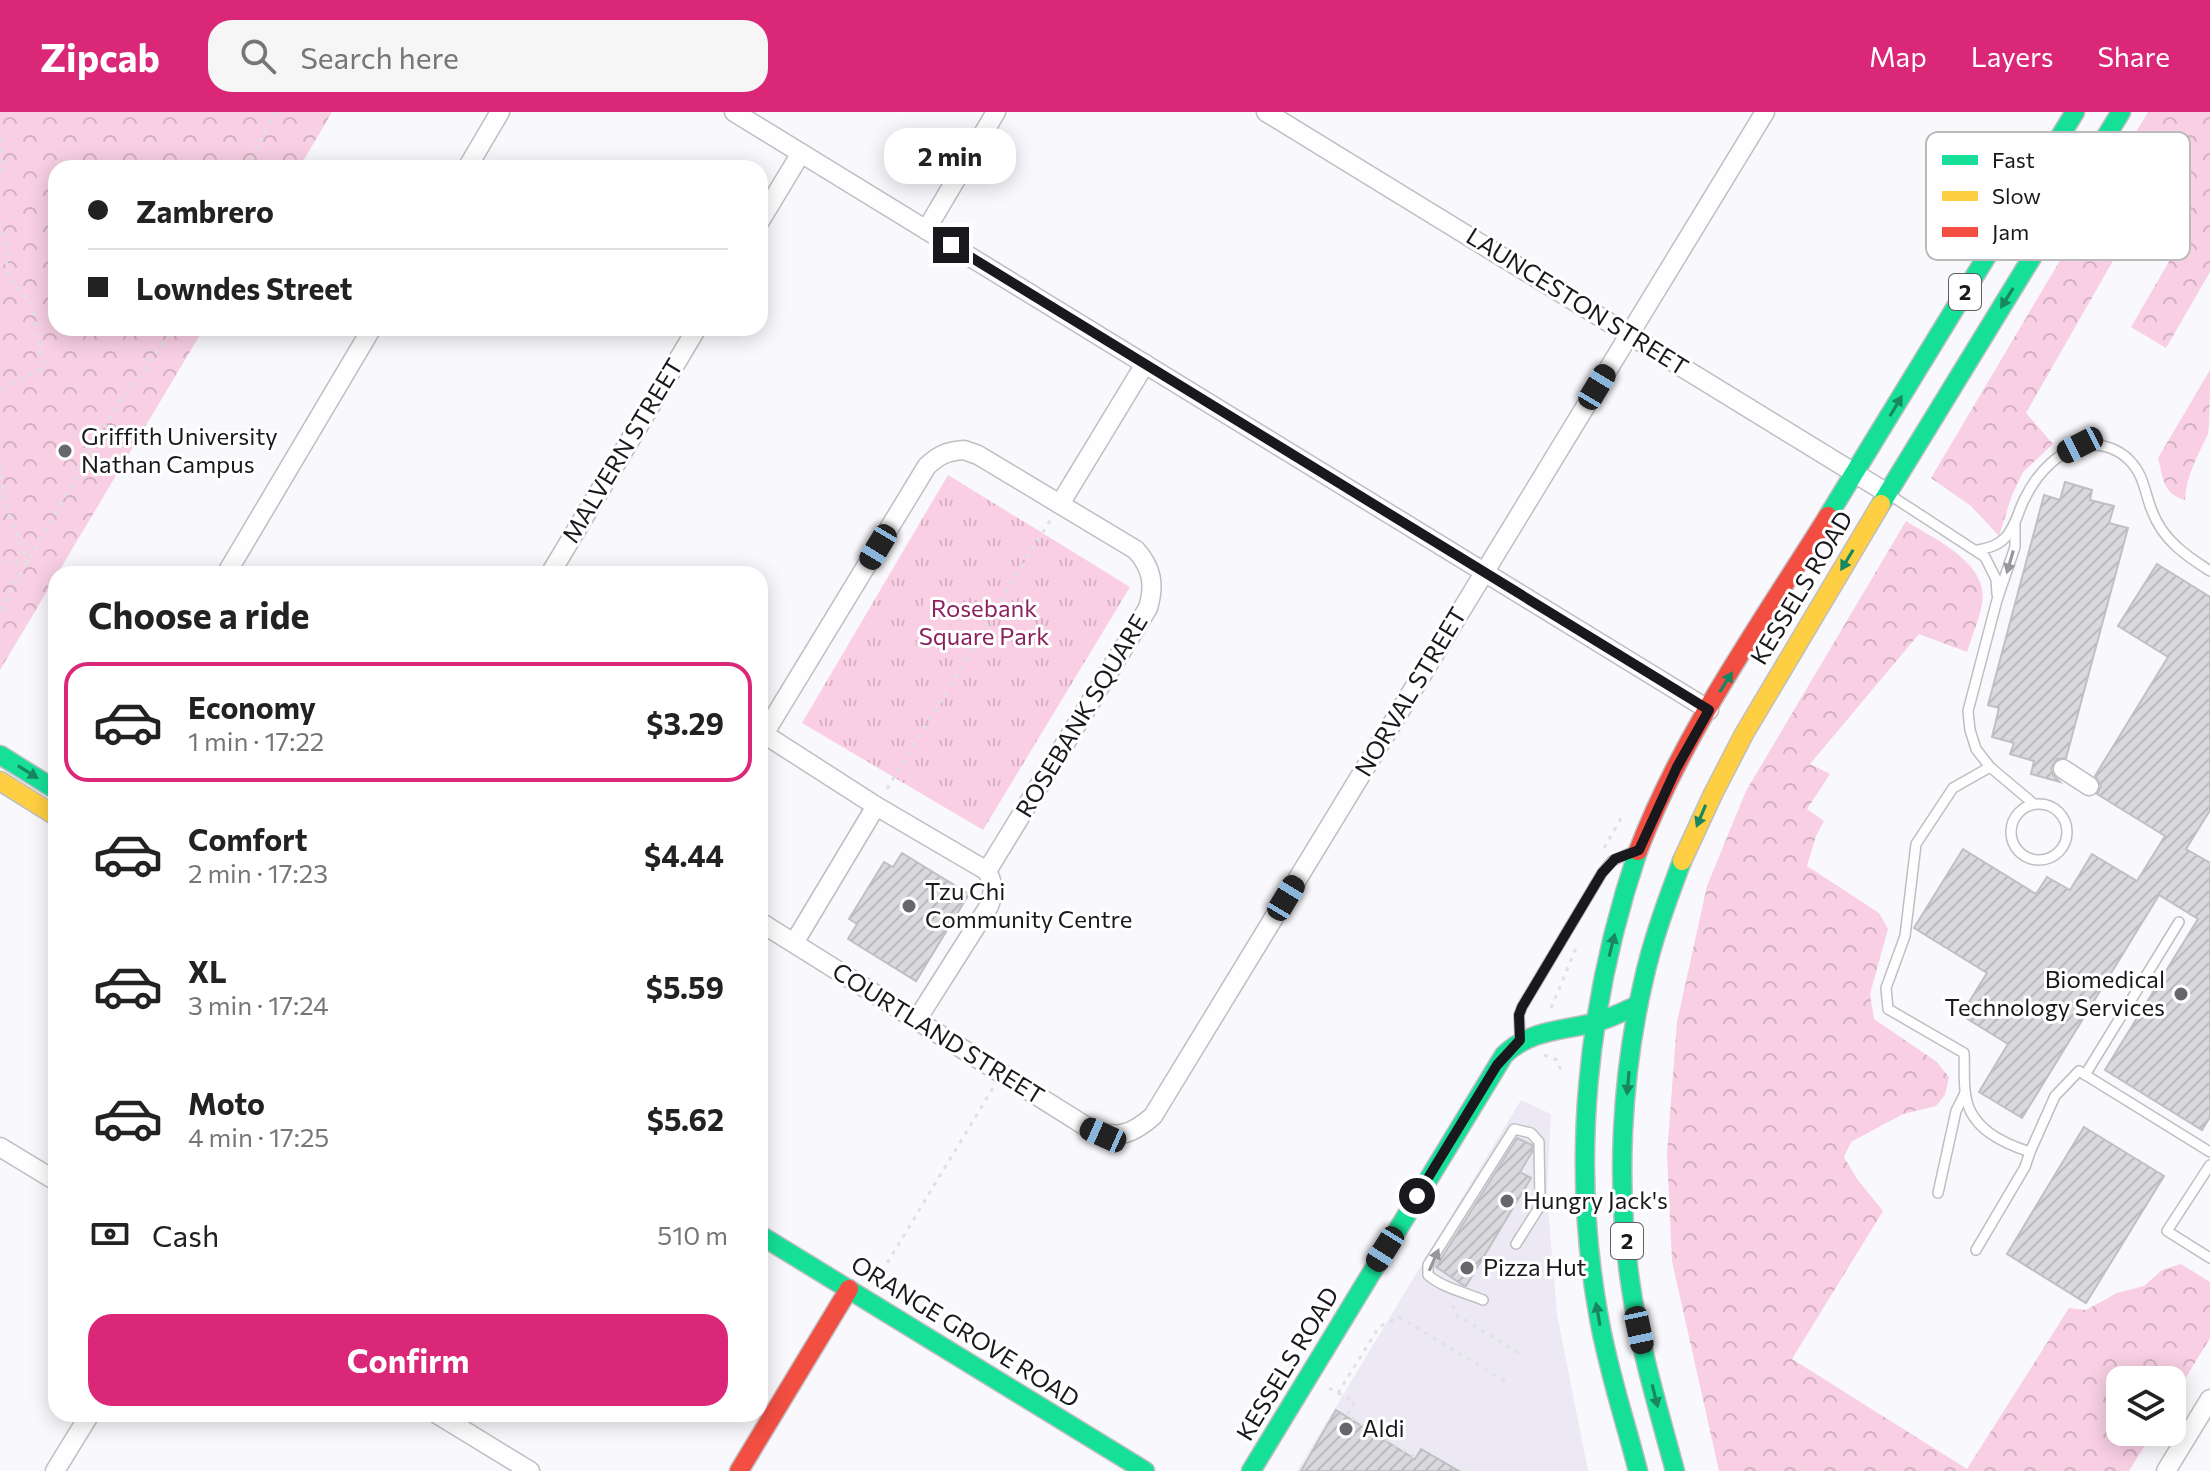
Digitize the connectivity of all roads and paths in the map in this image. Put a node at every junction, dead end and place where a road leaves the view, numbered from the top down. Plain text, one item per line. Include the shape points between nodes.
1 (276, 112) edge
2 (500, 112) edge
3 (734, 112) edge
4 (996, 112) edge
5 (1266, 112) edge
6 (1765, 112) edge
7 (2075, 112) edge
8 (2121, 112) edge
9 (2063, 132) edge
10 (2109, 132) edge
11 (0, 139) edge
12 (801, 153) junction
13 (250, 160) edge
14 (472, 160) edge
15 (0, 180) edge
16 (768, 208) edge
17 (0, 222) edge
18 (926, 230) junction
19 (1985, 260) edge
20 (2030, 260) edge
21 (1629, 334) junction
22 (168, 336) edge
23 (367, 336) edge
24 (692, 336) edge
25 (1145, 364) junction
26 (0, 393) edge
27 (0, 465) edge
28 (1855, 473) junction
29 (1887, 493) junction
30 (1060, 504) junction
31 (2014, 523) junction
32 (1978, 550) junction
33 (28, 561) junction
34 (0, 563) edge
35 (231, 566) edge
36 (555, 566) edge
37 (2210, 571) edge
38 (1484, 573) junction
39 (1997, 600) junction
40 (0, 610) edge
41 (1709, 710) junction
42 (768, 724) edge
43 (768, 738) edge
44 (0, 755) edge
45 (1990, 767) junction
46 (2063, 769) dead end
47 (0, 781) edge
48 (48, 785) edge
49 (2089, 786) dead end
50 (2034, 804) junction
51 (876, 806) junction
52 (48, 811) edge
53 (1639, 850) junction
54 (987, 871) junction
55 (2179, 922) dead end
56 (768, 927) edge
57 (794, 943) junction
58 (1577, 946) dead end
59 (1638, 1005) junction
60 (1549, 1014) dead end
61 (916, 1021) junction
62 (1597, 1022) junction
63 (1520, 1040) junction
64 (1001, 1075) junction
65 (2085, 1075) junction
66 (1965, 1093) junction
67 (1120, 1135) joint
68 (0, 1147) edge
69 (2030, 1152) junction
70 (2210, 1152) edge
71 (2210, 1165) edge
72 (48, 1176) edge
73 (1938, 1193) dead end
74 (768, 1240) edge
75 (1516, 1244) dead end
76 (1976, 1250) dead end
77 (2210, 1258) edge
78 (849, 1289) junction
79 (1460, 1290) junction
80 (866, 1299) junction
81 (1483, 1300) dead end
82 (1522, 1355) dead end
83 (1505, 1381) dead end
84 (1329, 1388) dead end
85 (1338, 1393) junction
86 (2210, 1399) edge
87 (85, 1422) edge
88 (450, 1422) edge
89 (1416, 1458) dead end
90 (55, 1471) edge
91 (530, 1471) edge
92 (739, 1471) edge
93 (1145, 1471) edge
94 (1251, 1471) edge
95 (1638, 1471) edge
96 (1675, 1471) edge
97 (2166, 1471) edge

1 - 13 path
2 - 14 street
3 - 12 street
4 - 18 street
5 - 21 street, LAUNCESTON STREET
6 - 21 street, NORVAL STREET
9 -> 7 main road, KESSELS ROAD / 2
8 -> 10 main road, KESSELS ROAD / 2
11 - 15 path
12 - 16 street
12 - 18 street
17 - 26 path via 7,275 32,304 44,368
18 - 25 street
28 -> 19 main road, KESSELS ROAD / 2
20 -> 29 main road, KESSELS ROAD / 2
21 - 28 street, LAUNCESTON STREET
21 - 38 street, NORVAL STREET
22 - 33 path via 109,419
23 - 35 street
24 - 36 street, MALVERN STREET
25 - 30 street
25 - 38 street
27 - 33 path via 6,507
28 - 29 street, LAUNCESTON STREET
41 -> 28 main road, KESSELS ROAD / 2
29 - 32 lane
29 -> 59 main road, KESSELS ROAD / 2 via 1709,798 1665,905
30 - 42 street, ROSEBANK SQUARE via 978,455 964,450 938,456
30 - 51 path
30 - 54 street, ROSEBANK SQUARE via 1136,550 1146,561 1152,595
31 - 32 lane via 2003,540
31 - 37 lane via 2025,498 2055,458 2080,445 2099,445 2130,461 2168,542
31 -> 39 lane via 2017,539
32 - 39 lane via 1996,579
33 - 34 path
33 - 40 path
38 - 41 street
38 - 67 street, NORVAL STREET via 1153,1116 1138,1130
39 - 45 lane via 1968,711 1976,749
41 - 53 main road, KESSELS ROAD / 2
43 - 51 street, ROSEBANK SQUARE
44 -> 48 main road
45 - 50 lane
45 - 66 lane via 1953,788 1916,844 1905,936 1886,988 1888,1009 1964,1053
46 - 49 street
47 - 52 main road
50 - 50 lane via 2060,813 2067,831 2061,849 2044,859 2020,853 2012,837 2014,820
51 - 54 street, ROSEBANK SQUARE
51 - 57 street
62 -> 53 main road, 2 via 1610,949
53 - 63 lane via 1615,859 1602,873 1522,1007
54 - 61 street via 993,894 989,906
55 - 65 lane
56 - 57 street, COURTLAND STREET
57 - 61 street, COURTLAND STREET
58 - 60 path
59 - 62 main road
59 -> 96 main road, 2 via 1624,1157 1628,1255 1638,1323
61 - 64 street, COURTLAND STREET
62 - 63 main road via 1547,1029
95 -> 62 main road, 2 via 1601,1331 1587,1228 1586,1100
63 - 94 main road, KESSELS ROAD via 1497,1065
64 - 67 street, COURTLAND STREET via 1087,1127 1103,1135
64 - 80 path
65 - 69 lane via 2079,1071 2055,1096
65 - 70 lane
66 - 69 lane via 1969,1112 1982,1127 1999,1141
66 - 73 lane
68 - 72 street
69 - 76 lane
71 - 77 lane via 2167,1231
74 - 78 main road, ORANGE GROVE ROAD
79 -> 75 lane via 1439,1285 1428,1275 1428,1265 1514,1129 1531,1133 1539,1142 1540,1206
78 - 80 main road, ORANGE GROVE ROAD
78 - 92 main road
79 - 81 lane
79 - 82 path via 1453,1303 1455,1314
80 - 93 main road, ORANGE GROVE ROAD
83 - 85 path via 1399,1317 1379,1327
84 - 85 path
85 - 89 path via 1355,1402 1347,1415
86 - 97 street
87 - 90 street
88 - 91 street

